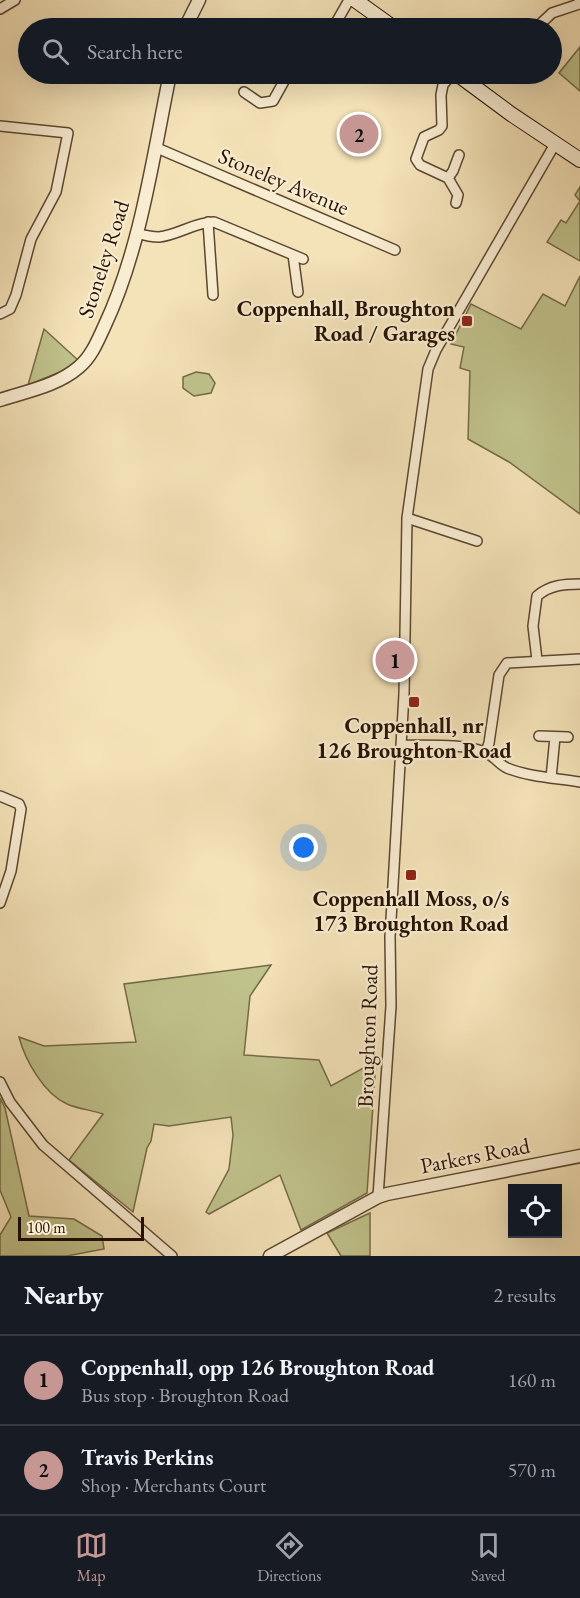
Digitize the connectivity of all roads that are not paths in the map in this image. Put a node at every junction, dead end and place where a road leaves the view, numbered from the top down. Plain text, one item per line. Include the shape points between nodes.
1 (15, 0) edge
2 (199, 0) edge
3 (349, 0) edge
4 (355, 0) edge
5 (580, 3) edge
6 (0, 9) edge
7 (190, 18) edge
8 (339, 18) edge
9 (380, 18) edge
10 (549, 18) edge
11 (168, 84) edge
12 (282, 84) edge
13 (444, 84) edge
14 (472, 84) edge
15 (244, 92) dead end
16 (273, 101) junction
17 (283, 107) dead end
18 (0, 126) edge
19 (555, 144) junction
20 (157, 148) junction
21 (459, 155) dead end
22 (580, 160) edge
23 (448, 178) junction
24 (456, 203) dead end
25 (208, 222) junction
26 (136, 233) junction
27 (395, 250) dead end
28 (293, 255) junction
29 (303, 260) dead end
30 (298, 292) dead end
31 (213, 295) dead end
32 (0, 315) edge
33 (0, 400) edge
34 (407, 518) junction
35 (477, 541) dead end
36 (580, 584) edge
37 (580, 659) edge
38 (537, 660) junction
39 (539, 736) dead end
40 (555, 737) junction
41 (568, 737) dead end
42 (401, 745) junction
43 (486, 752) junction
44 (551, 778) junction
45 (580, 782) edge
46 (0, 796) edge
47 (0, 903) edge
48 (0, 1082) edge
49 (580, 1156) edge
50 (378, 1197) junction
51 (172, 1256) edge
52 (270, 1256) edge

1 - 6 street
2 - 7 street
3 - 8 street
4 - 9 main road
5 - 10 street via 552,13
11 - 20 street, Stoneley Road
12 - 16 street
13 - 23 street via 442,126 424,137 416,159 420,165
14 - 19 main road
15 - 16 street via 260,103
16 - 17 street
18 - 32 street via 68,133 56,192 31,239 10,309
19 - 22 main road
19 - 34 street, Broughton Road via 428,369
20 - 26 street, Stoneley Road
20 - 27 street, Stoneley Avenue
21 - 23 street
23 - 24 street via 458,195
25 - 26 street via 166,236
25 - 28 street
25 - 31 street
26 - 33 street, Stoneley Road via 117,300 90,355 54,383
28 - 29 street
28 - 30 street
34 - 35 street
34 - 42 street, Broughton Road
36 - 38 street via 546,588 537,596 532,626
37 - 38 street
38 - 43 street via 507,663 502,668
39 - 40 street
40 - 41 street
40 - 44 street
42 - 43 street via 463,747
42 - 50 street, Broughton Road via 390,937 391,1006
43 - 44 street via 518,772
44 - 45 street
46 - 47 street via 19,804 21,809 11,871
48 - 51 street via 10,1102 43,1145
49 - 50 street, Parkers Road
50 - 52 street, Parkers Road

